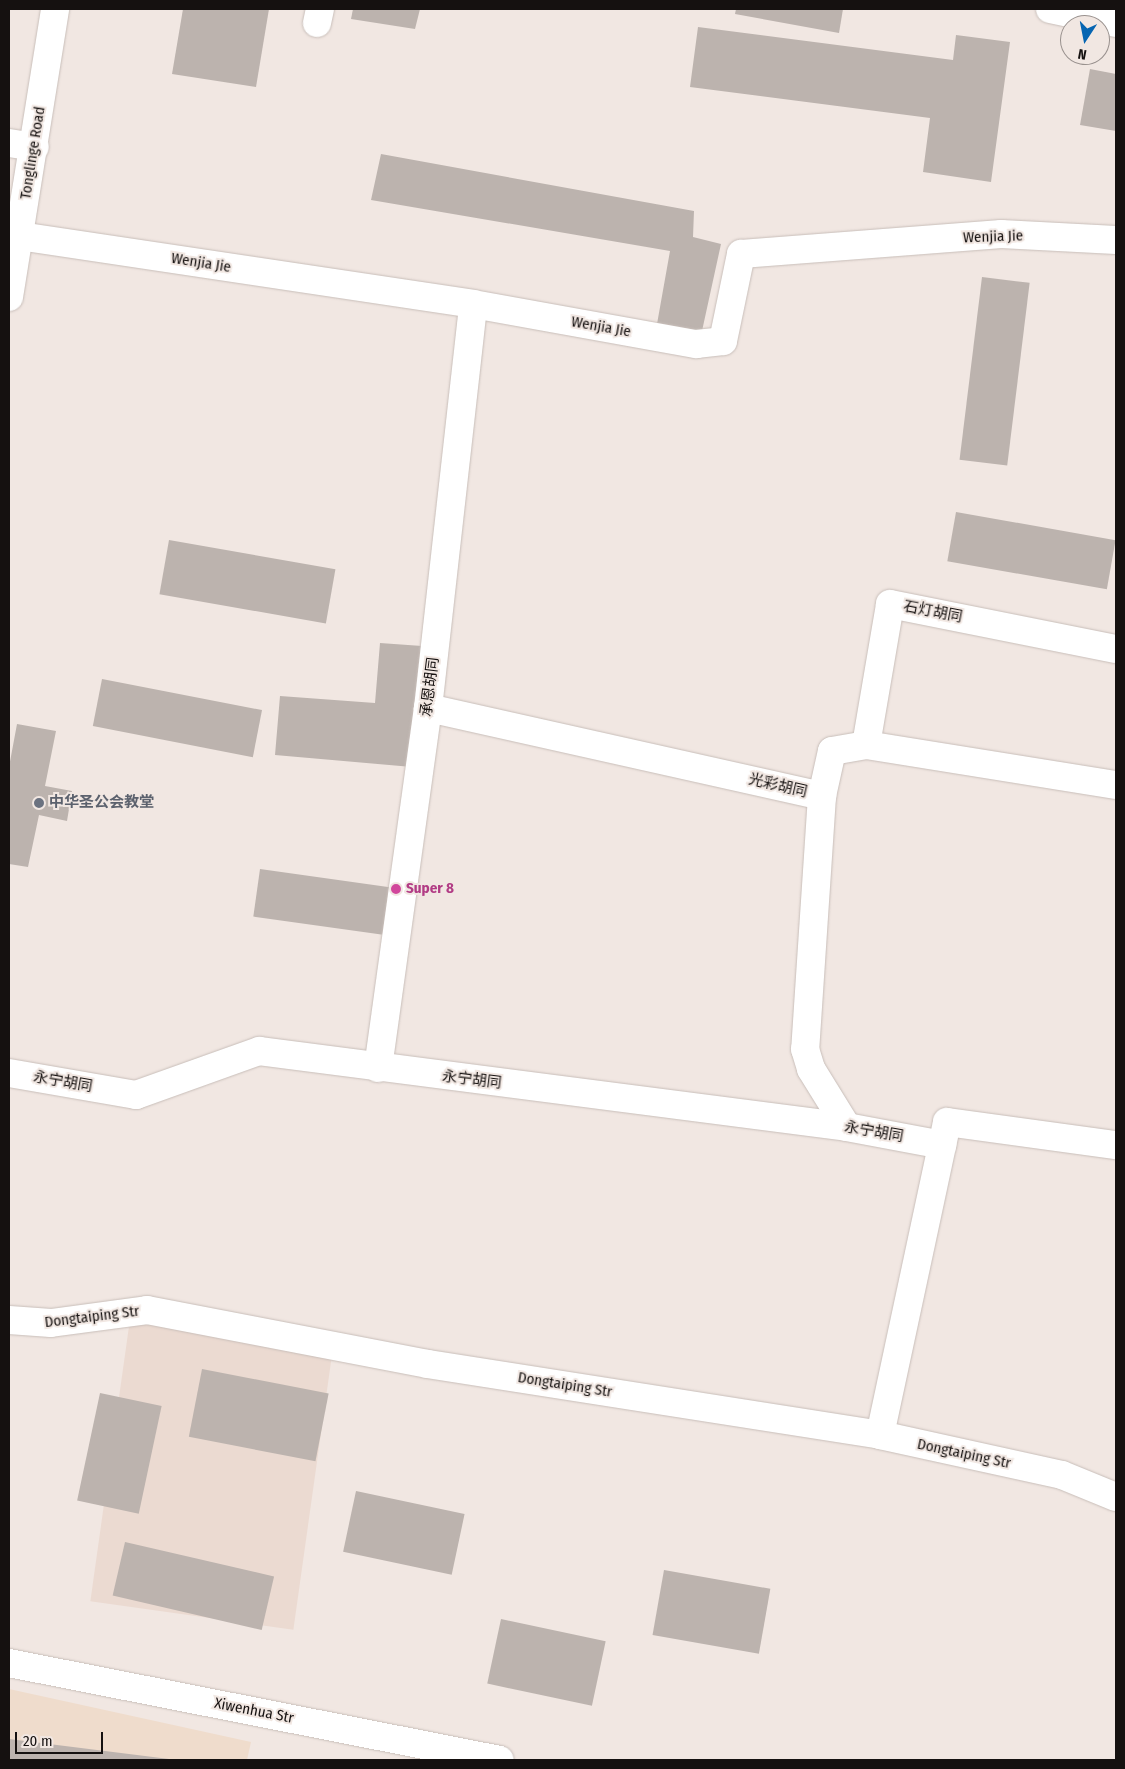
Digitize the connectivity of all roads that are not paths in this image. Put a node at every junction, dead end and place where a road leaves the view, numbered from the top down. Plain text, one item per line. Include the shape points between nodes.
1 (55, 9) edge
2 (1050, 9) edge
3 (1116, 23) edge
4 (9, 143) edge
5 (35, 147) junction
6 (19, 236) junction
7 (1116, 240) edge
8 (9, 297) edge
9 (473, 304) junction
10 (1116, 649) edge
11 (428, 708) junction
12 (866, 746) junction
13 (1116, 785) edge
14 (822, 796) junction
15 (378, 1068) junction
16 (9, 1073) edge
17 (847, 1127) junction
18 (945, 1134) junction
19 (1116, 1145) edge
20 (9, 1320) edge
21 (880, 1435) junction
22 (1116, 1497) edge
23 (9, 1662) edge
24 (500, 1760) edge

1 - 5 street, Tonglinge Road
2 - 3 street
4 - 5 street
5 - 6 street, Tonglinge Road
6 - 8 street, Tonglinge Road
6 - 9 street, Wenjia Jie
7 - 9 street, Wenjia Jie via 1001,234 742,254 723,341 696,344
9 - 11 street, 承恩胡同
10 - 12 street, 石灯胡同 via 890,604
11 - 14 street, 光彩胡同
11 - 15 street, 承恩胡同
12 - 13 street
12 - 14 street via 832,751
14 - 17 street, 光彩胡同 via 805,1049 811,1069
15 - 16 street, 永宁胡同 via 259,1051 136,1095
15 - 17 street, 永宁胡同
17 - 18 street, 永宁胡同
18 - 19 street, 永宁胡同
18 - 21 street
20 - 21 street, Dongtaiping Str via 50,1324 147,1310 428,1364
21 - 22 street, Dongtaiping Str via 1062,1475
23 - 24 street, Xiwenhua Str

